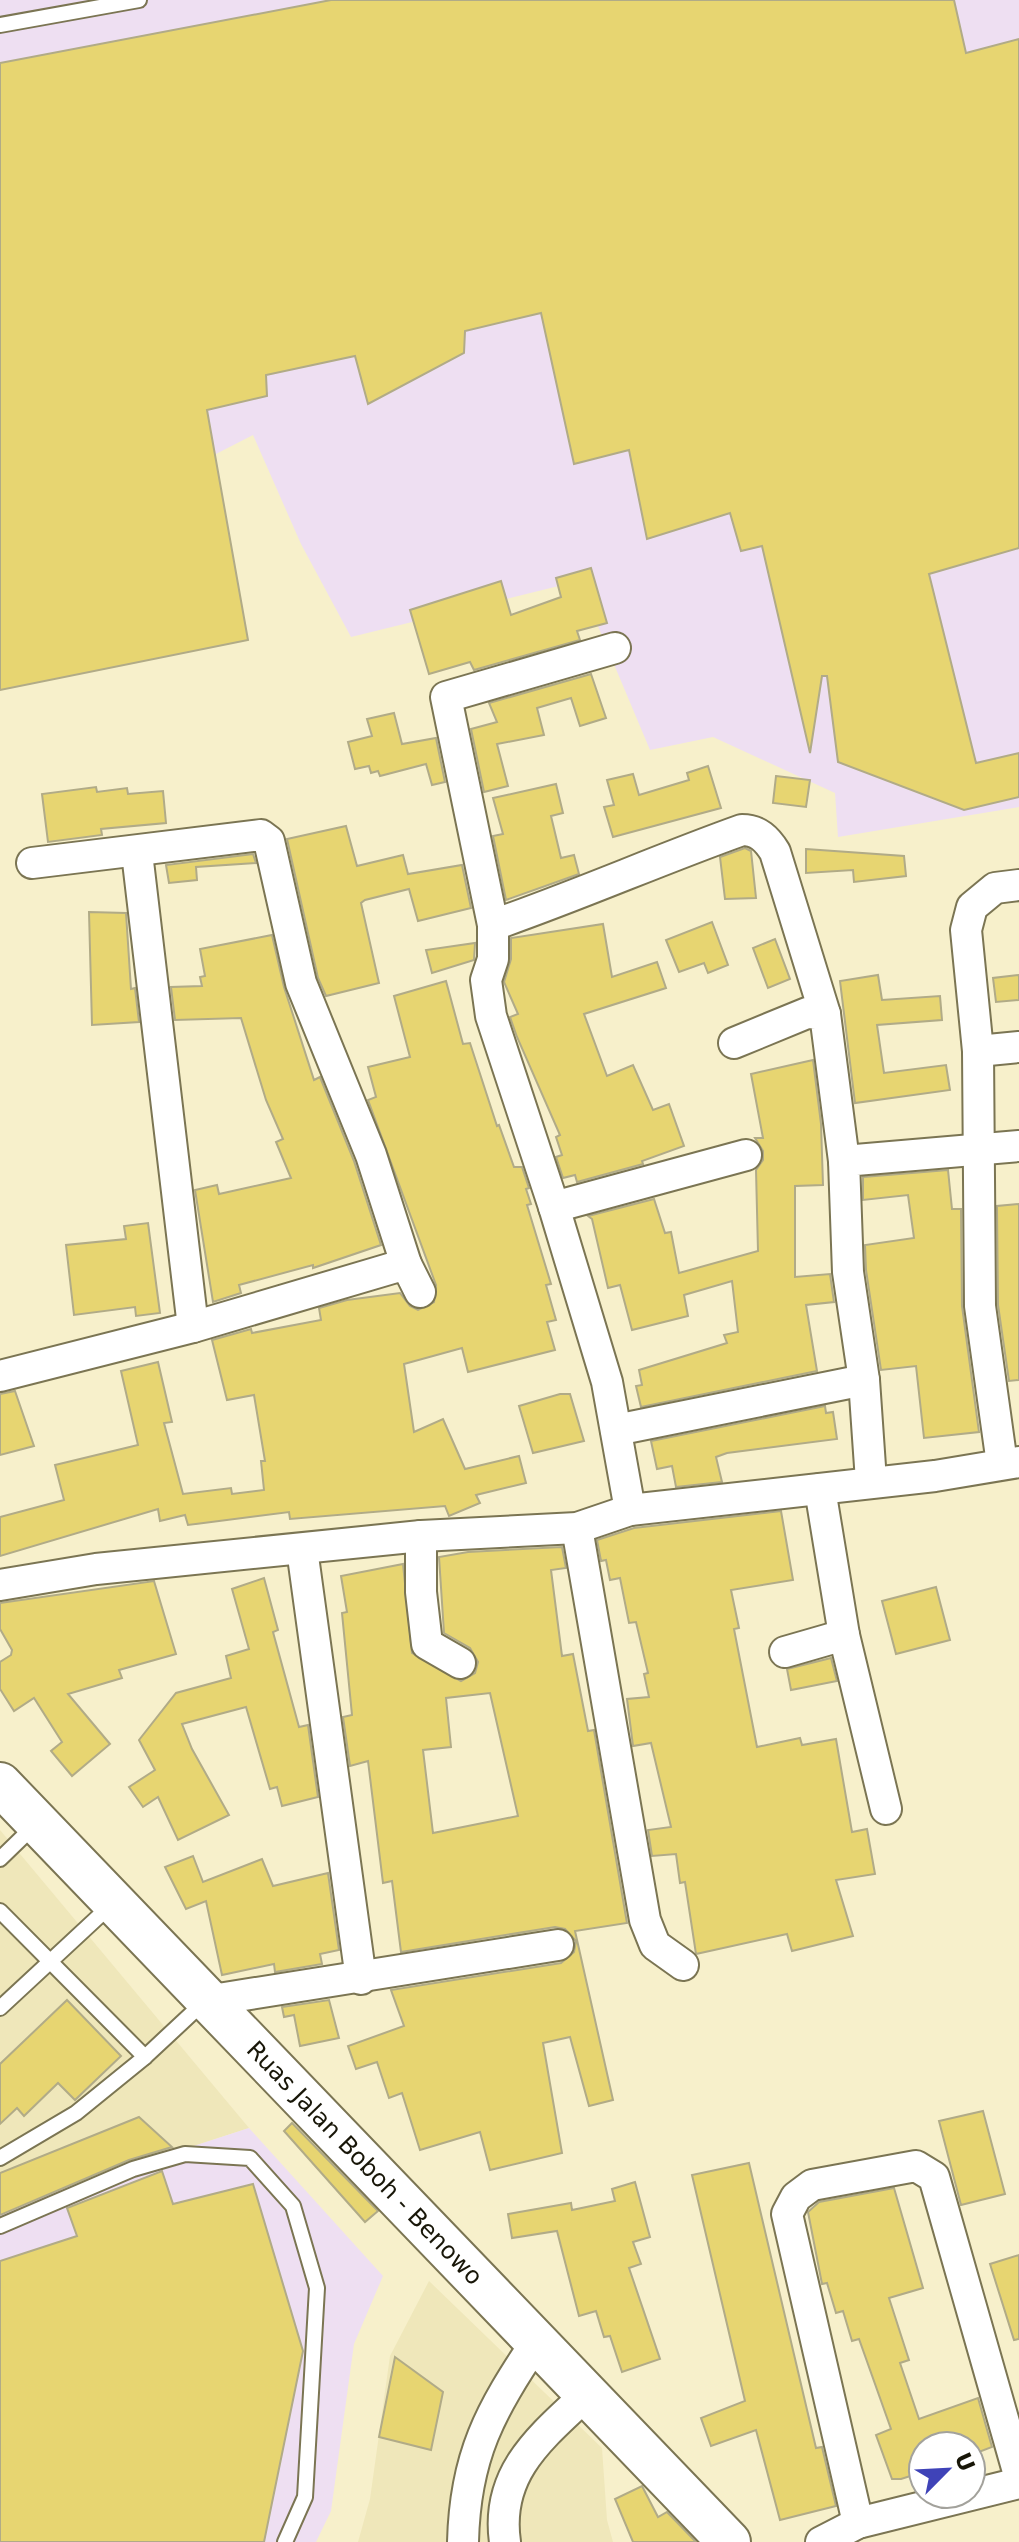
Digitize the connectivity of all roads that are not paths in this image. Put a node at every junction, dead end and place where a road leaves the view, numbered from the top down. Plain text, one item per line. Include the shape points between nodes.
1 (139, 0) edge
2 (0, 25) edge
3 (615, 648) dead end
4 (137, 853) junction
5 (32, 863) dead end
6 (1019, 885) edge
7 (493, 925) junction
8 (825, 1014) junction
9 (734, 1043) dead end
10 (1019, 1047) edge
11 (978, 1051) junction
12 (1019, 1146) edge
13 (979, 1147) junction
14 (746, 1155) dead end
15 (844, 1161) junction
16 (554, 1207) junction
17 (406, 1264) junction
18 (420, 1292) dead end
19 (193, 1327) junction
20 (0, 1376) edge
21 (864, 1380) junction
22 (616, 1430) junction
23 (1010, 1463) edge
24 (871, 1481) junction
25 (820, 1489) junction
26 (630, 1510) junction
27 (577, 1528) junction
28 (421, 1536) junction
29 (302, 1549) junction
30 (0, 1585) edge
31 (844, 1635) junction
32 (785, 1652) dead end
33 (460, 1663) dead end
34 (0, 1784) edge
35 (886, 1809) dead end
36 (37, 1824) junction
37 (0, 1859) edge
38 (112, 1904) junction
39 (0, 1911) edge
40 (558, 1945) dead end
41 (50, 1963) junction
42 (683, 1965) dead end
43 (361, 1979) junction
44 (206, 2001) junction
45 (0, 2008) edge
46 (145, 2057) junction
47 (0, 2158) edge
48 (0, 2226) edge
49 (537, 2341) junction
50 (587, 2394) junction
51 (1019, 2475) edge
52 (1019, 2483) edge
53 (465, 2491) junction
54 (503, 2502) junction
55 (858, 2523) junction
56 (285, 2542) edge
57 (463, 2542) edge
58 (505, 2542) edge
59 (729, 2542) edge
60 (821, 2542) edge

1 - 2 lane
3 - 7 street via 433,700
4 - 5 street
4 - 17 street via 261,835 269,841 301,983 371,1155
4 - 19 street
6 - 11 street via 995,888 972,907 966,930
7 - 8 street via 647,864 753,830 775,852
7 - 16 street via 493,959 486,980 491,1016
8 - 9 street via 807,1013
8 - 15 street
10 - 11 street
11 - 13 street
12 - 13 street
13 - 15 street
13 - 23 street via 980,1306
14 - 16 street
15 - 21 street via 848,1272
16 - 22 street via 607,1382
17 - 18 street
17 - 19 street
19 - 20 street
21 - 22 street
21 - 24 street
22 - 26 street
23 - 24 street
24 - 25 street
25 - 26 street
25 - 31 street
26 - 27 street
27 - 28 street
27 - 42 street via 645,1920 655,1945
28 - 29 street
28 - 33 street via 427,1644
29 - 30 street via 96,1569
29 - 43 street
31 - 32 street
31 - 35 street
34 - 36 main road, Ruas Jalan Boboh - Benowo
36 - 37 lane
36 - 38 main road, Ruas Jalan Boboh - Benowo
38 - 41 lane
38 - 44 main road, Ruas Jalan Boboh - Benowo
39 - 41 lane
40 - 43 street
41 - 45 lane
41 - 46 lane
43 - 44 street
44 - 46 lane
44 - 49 main road, Ruas Jalan Boboh - Benowo
46 - 47 lane via 76,2113
48 - 56 lane via 133,2169 185,2154 250,2158 293,2206 317,2288 305,2497
49 - 50 main road, Ruas Jalan Boboh - Benowo
49 - 53 street via 477,2444
50 - 54 street via 547,2431 509,2483
50 - 59 main road, Ruas Jalan Boboh - Benowo
51 - 55 street via 934,2177 916,2166 812,2185 796,2197 787,2214
52 - 55 street
53 - 54 street
53 - 57 street
54 - 58 street
55 - 60 street

